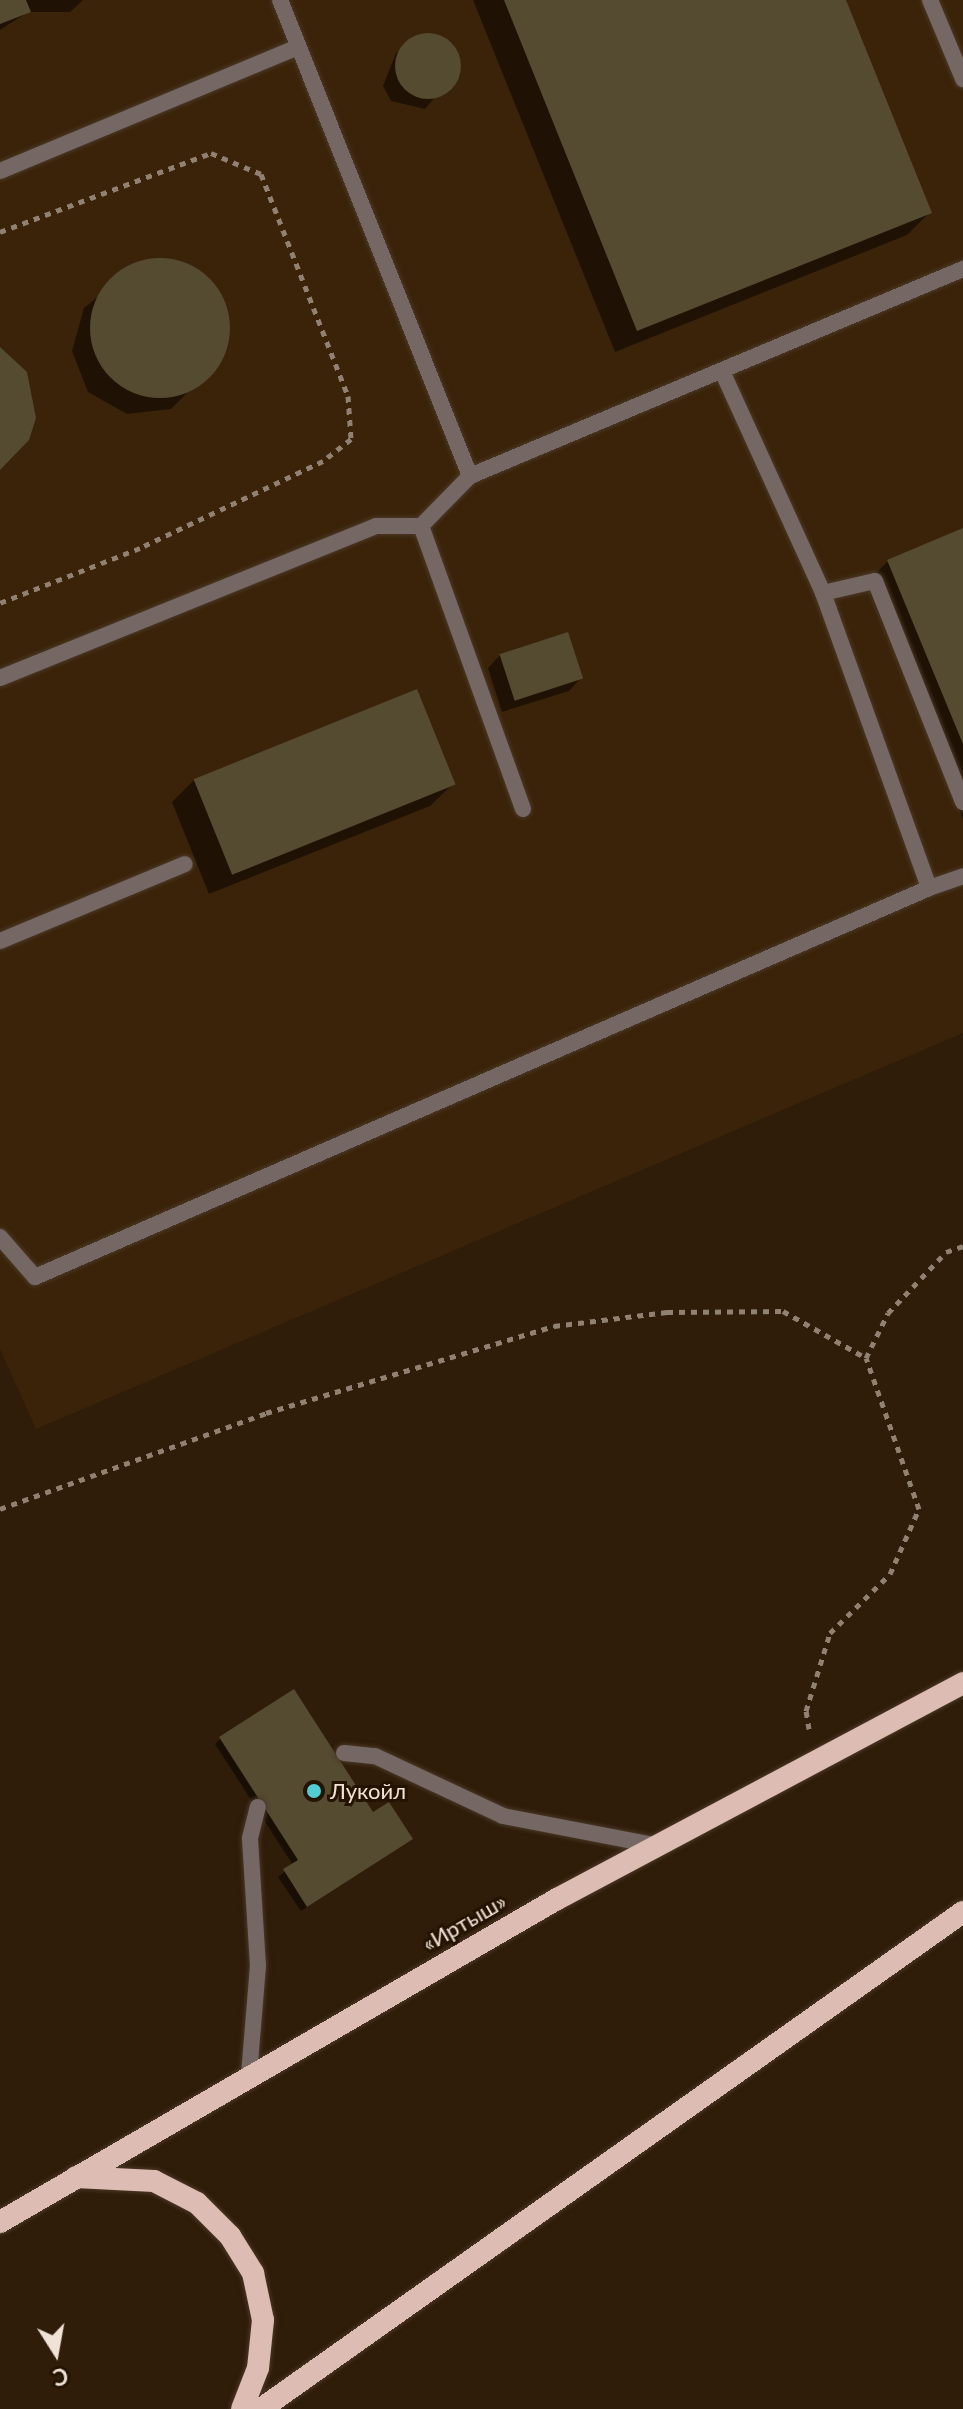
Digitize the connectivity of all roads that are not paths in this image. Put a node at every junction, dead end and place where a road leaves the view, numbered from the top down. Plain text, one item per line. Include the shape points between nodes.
1 (280, 0) edge
2 (930, 0) edge
3 (298, 47) junction
4 (963, 79) edge
5 (0, 171) edge
6 (963, 269) edge
7 (722, 371) junction
8 (470, 476) junction
9 (421, 526) junction
10 (823, 593) junction
11 (0, 678) edge
12 (963, 802) edge
13 (523, 809) dead end
14 (185, 864) dead end
15 (963, 876) edge
16 (929, 888) junction
17 (0, 941) edge
18 (0, 1237) edge
19 (963, 1683) edge
20 (344, 1753) dead end
21 (258, 1807) dead end
22 (654, 1845) junction
23 (963, 1912) edge
24 (249, 2075) junction
25 (76, 2177) junction
26 (0, 2222) edge
27 (242, 2409) edge
28 (261, 2409) edge

1 - 3 lane
2 - 4 lane
3 - 5 lane
3 - 8 lane
6 - 7 lane
7 - 8 lane
7 - 10 lane
8 - 9 lane
9 - 11 lane via 376,526
9 - 13 lane
10 - 12 lane via 875,581
10 - 16 lane
14 - 17 lane
15 - 16 lane
16 - 18 lane via 35,1277
19 - 22 highway, «Иртыш»
20 - 22 lane via 375,1756 503,1816
21 - 24 lane via 250,1838 258,1966
22 - 24 highway, «Иртыш»
23 - 28 highway
24 - 25 highway, «Иртыш»
25 - 26 highway, «Иртыш»
25 - 27 highway via 154,2181 197,2203 230,2236 253,2273 263,2320 258,2368

